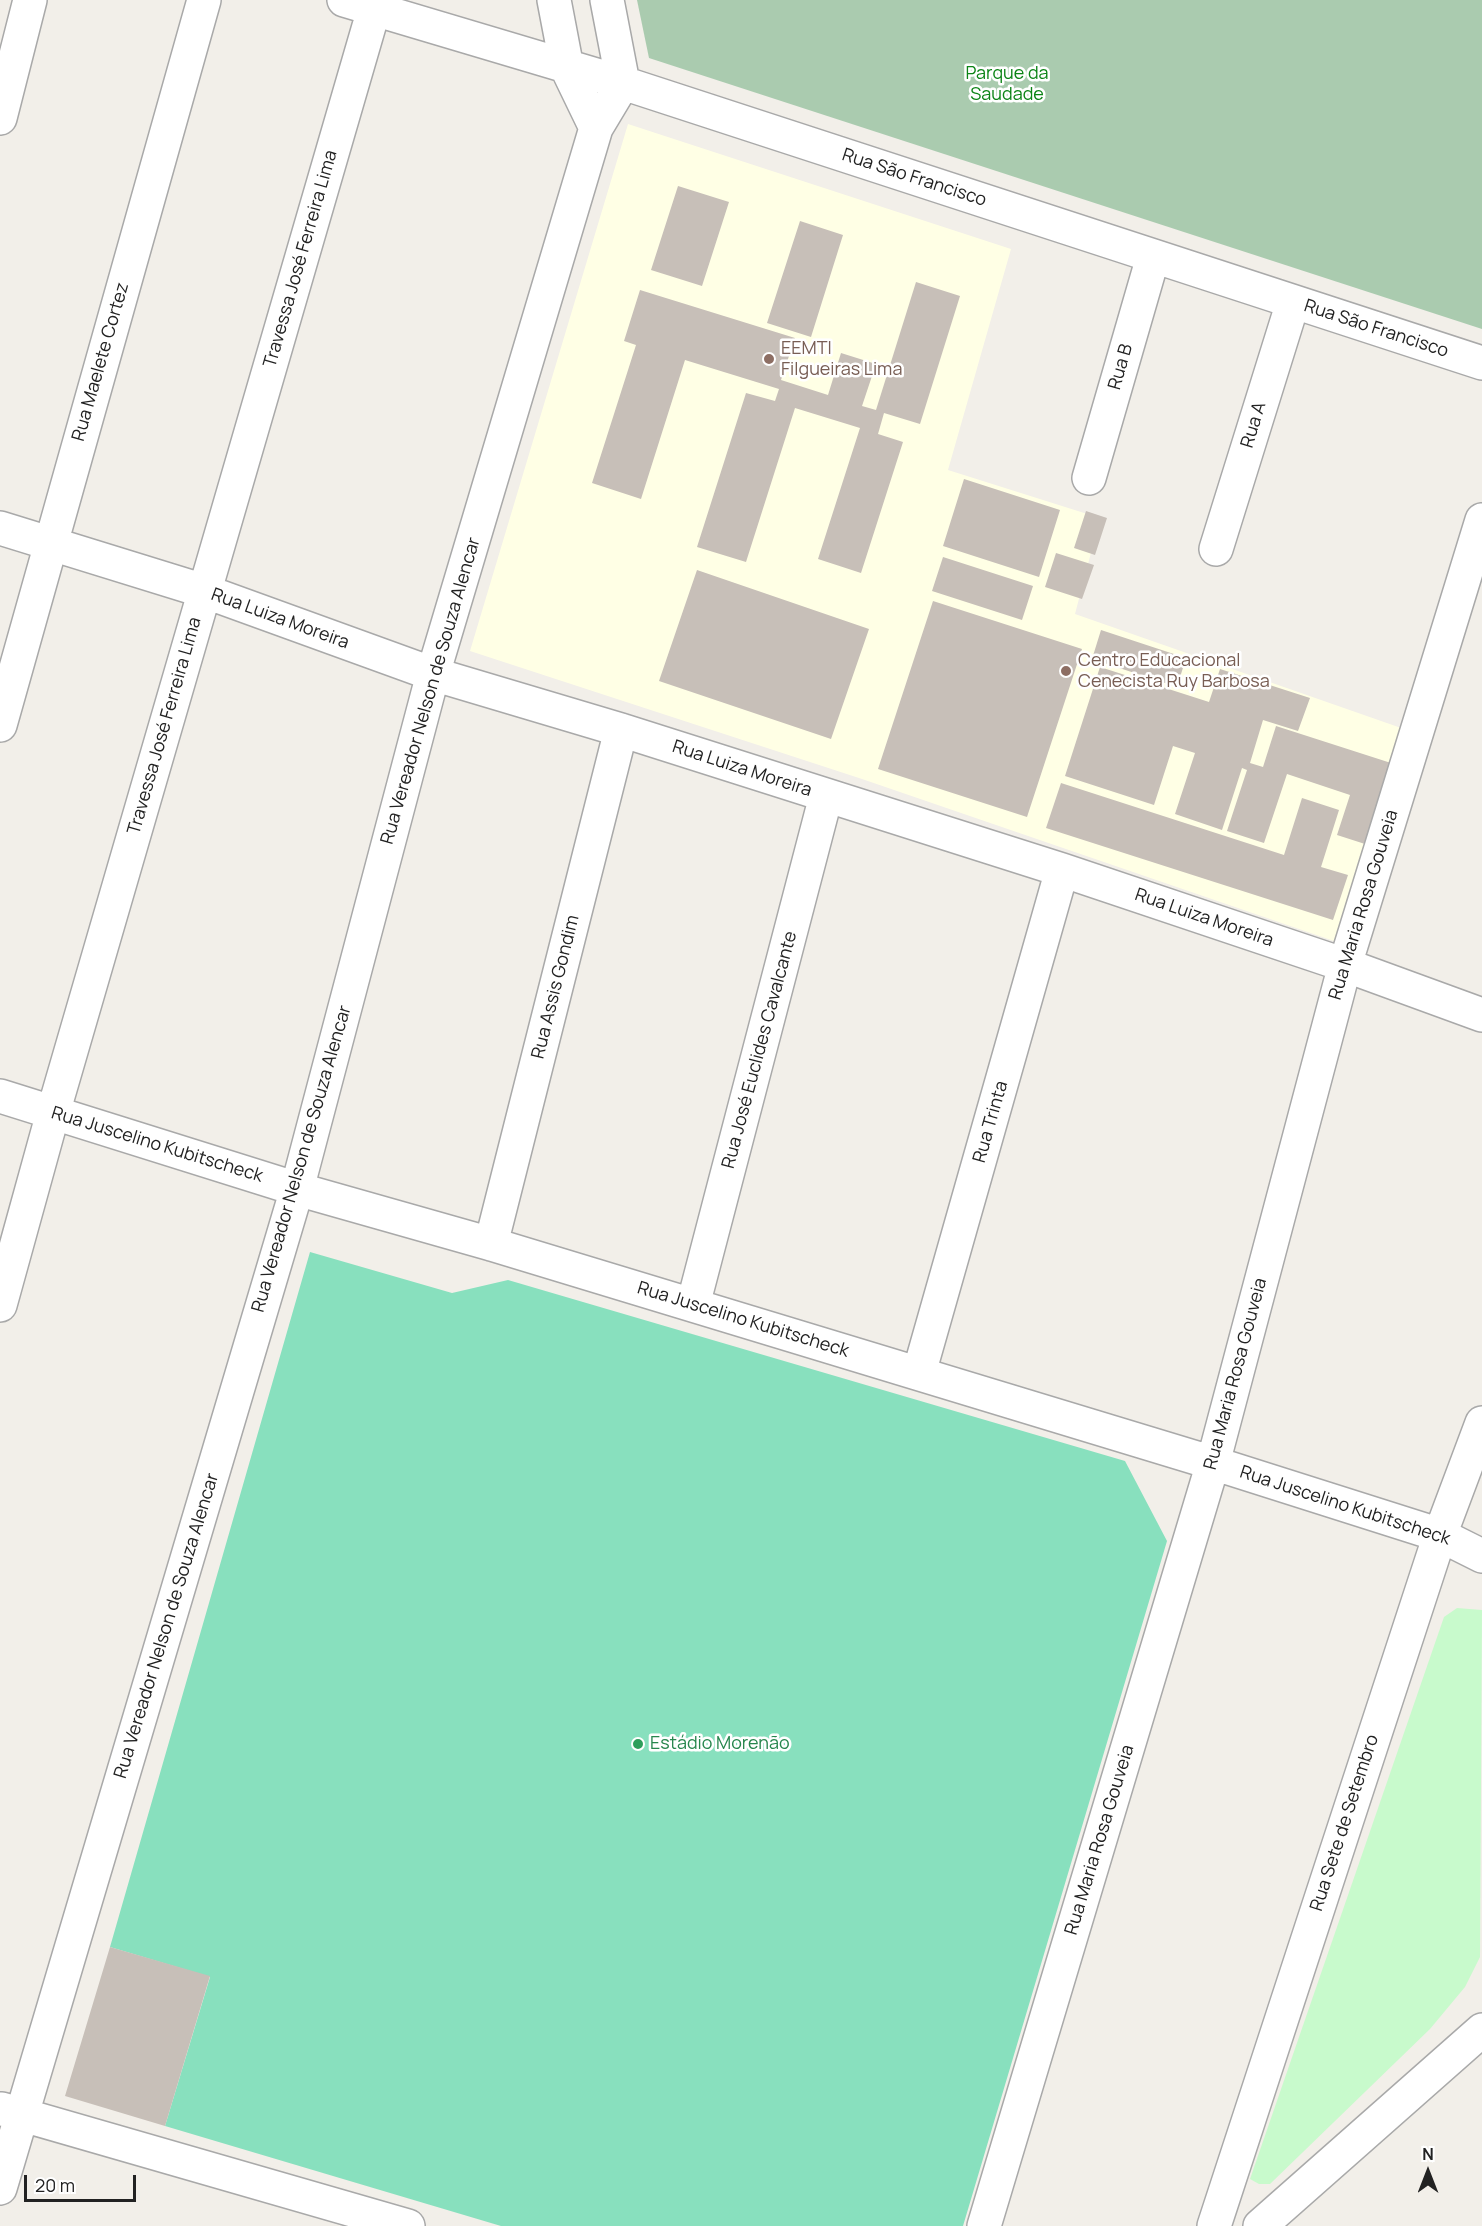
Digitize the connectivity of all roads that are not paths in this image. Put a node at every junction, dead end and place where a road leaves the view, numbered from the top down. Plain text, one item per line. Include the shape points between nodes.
1 (30, 0) edge
2 (204, 0) edge
3 (554, 0) edge
4 (608, 0) edge
5 (359, 5) edge
6 (567, 68) junction
7 (623, 83) junction
8 (0, 118) edge
9 (596, 128) junction
10 (1153, 257) junction
11 (1293, 302) junction
12 (1482, 363) edge
13 (1089, 478) dead end
14 (1482, 520) edge
15 (0, 528) edge
16 (50, 544) junction
17 (1215, 549) dead end
18 (204, 591) junction
19 (433, 674) junction
20 (0, 725) edge
21 (621, 730) junction
22 (826, 796) junction
23 (1062, 870) junction
24 (1345, 965) junction
25 (1482, 1015) edge
26 (0, 1096) edge
27 (53, 1113) junction
28 (297, 1189) junction
29 (491, 1244) junction
30 (0, 1305) edge
31 (693, 1305) junction
32 (919, 1373) junction
33 (1482, 1423) edge
34 (1213, 1463) junction
35 (1440, 1535) junction
36 (1482, 1556) edge
37 (1482, 2030) edge
38 (11, 2112) edge
39 (0, 2188) edge
40 (408, 2226) edge
41 (984, 2226) edge
42 (1214, 2226) edge
43 (1260, 2226) edge

1 - 8 street
2 - 16 street, Rua Maelete Cortez
3 - 6 street
4 - 7 street
5 - 6 street, Rua São Francisco
5 - 18 street, Travessa José Ferreira Lima
6 - 7 street, Rua São Francisco
6 - 9 street
7 - 9 street, Rua Vereador Nelson de Souza Alencar
7 - 10 street, Rua São Francisco
9 - 19 street, Rua Vereador Nelson de Souza Alencar
10 - 11 street, Rua São Francisco
10 - 13 street, Rua B
11 - 12 street, Rua São Francisco
11 - 17 street, Rua A
14 - 24 street, Rua Maria Rosa Gouveia
15 - 16 street, Rua Luiza Moreira
16 - 18 street, Rua Luiza Moreira
16 - 20 street, Rua Maelete Cortez
18 - 19 street, Rua Luiza Moreira
18 - 27 street, Travessa José Ferreira Lima
19 - 21 street, Rua Luiza Moreira
19 - 28 street, Rua Vereador Nelson de Souza Alencar
21 - 22 street, Rua Luiza Moreira
21 - 29 street, Rua Assis Gondim
22 - 23 street, Rua Luiza Moreira
22 - 31 street, Rua José Euclides Cavalcante
23 - 24 street, Rua Luiza Moreira
23 - 32 street, Rua Trinta
24 - 25 street, Rua Luiza Moreira
24 - 34 street, Rua Maria Rosa Gouveia
26 - 27 street, Rua Juscelino Kubitscheck
27 - 28 street, Rua Juscelino Kubitscheck
27 - 30 street, Travessa José Ferreira Lima
28 - 29 street, Rua Juscelino Kubitscheck
28 - 38 street, Rua Vereador Nelson de Souza Alencar
29 - 31 street, Rua Juscelino Kubitscheck
31 - 32 street, Rua Juscelino Kubitscheck
32 - 34 street, Rua Juscelino Kubitscheck
33 - 35 street, Rua Sete de Setembro
34 - 35 street, Rua Juscelino Kubitscheck
34 - 41 street, Rua Maria Rosa Gouveia
35 - 36 street, Rua Juscelino Kubitscheck
35 - 42 street, Rua Sete de Setembro
37 - 43 street
38 - 39 street, Rua Vereador Nelson de Souza Alencar
38 - 40 street

